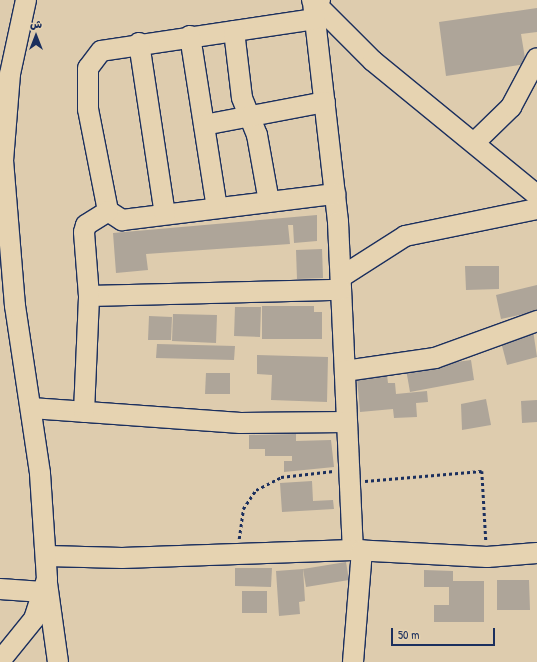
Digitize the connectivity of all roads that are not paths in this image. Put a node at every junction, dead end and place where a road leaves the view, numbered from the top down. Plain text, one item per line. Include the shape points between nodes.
1 (26, 0) edge
2 (315, 5) edge
3 (234, 31) junction
4 (190, 36) junction
5 (139, 43) junction
6 (537, 58) edge
7 (324, 102) junction
8 (250, 117) junction
9 (204, 125) junction
10 (474, 143) junction
11 (335, 194) junction
12 (537, 196) edge
13 (269, 202) junction
14 (217, 208) junction
15 (537, 209) edge
16 (108, 210) junction
17 (165, 214) junction
18 (341, 284) junction
19 (89, 296) junction
20 (537, 321) edge
21 (345, 371) junction
22 (31, 408) junction
23 (84, 412) junction
24 (348, 422) junction
25 (358, 550) junction
26 (537, 553) edge
27 (47, 556) junction
28 (45, 585) junction
29 (0, 589) edge
30 (0, 661) edge
31 (58, 662) edge
32 (352, 662) edge

1 - 22 street via 10,74 3,161 15,306
2 - 3 street
2 - 7 street
2 - 10 street via 373,61
3 - 4 street
3 - 8 street via 242,98
4 - 5 street
4 - 9 street
5 - 16 street via 101,51 88,68 88,109
5 - 17 street
6 - 10 street via 511,107
7 - 8 street
7 - 11 street
8 - 9 street
8 - 13 street
9 - 14 street
10 - 12 street
11 - 13 street
11 - 18 street
13 - 14 street
14 - 17 street
15 - 18 street via 405,236
16 - 17 street via 122,220
16 - 19 street via 86,225 84,232
18 - 19 street
18 - 21 street
19 - 23 street
20 - 21 street via 434,358
21 - 24 street
22 - 23 street
22 - 27 street
23 - 24 street via 240,424
24 - 25 street via 350,476
25 - 26 street via 487,557
25 - 27 street
25 - 32 street
27 - 28 street
28 - 29 street
28 - 30 street via 34,619
28 - 31 street

